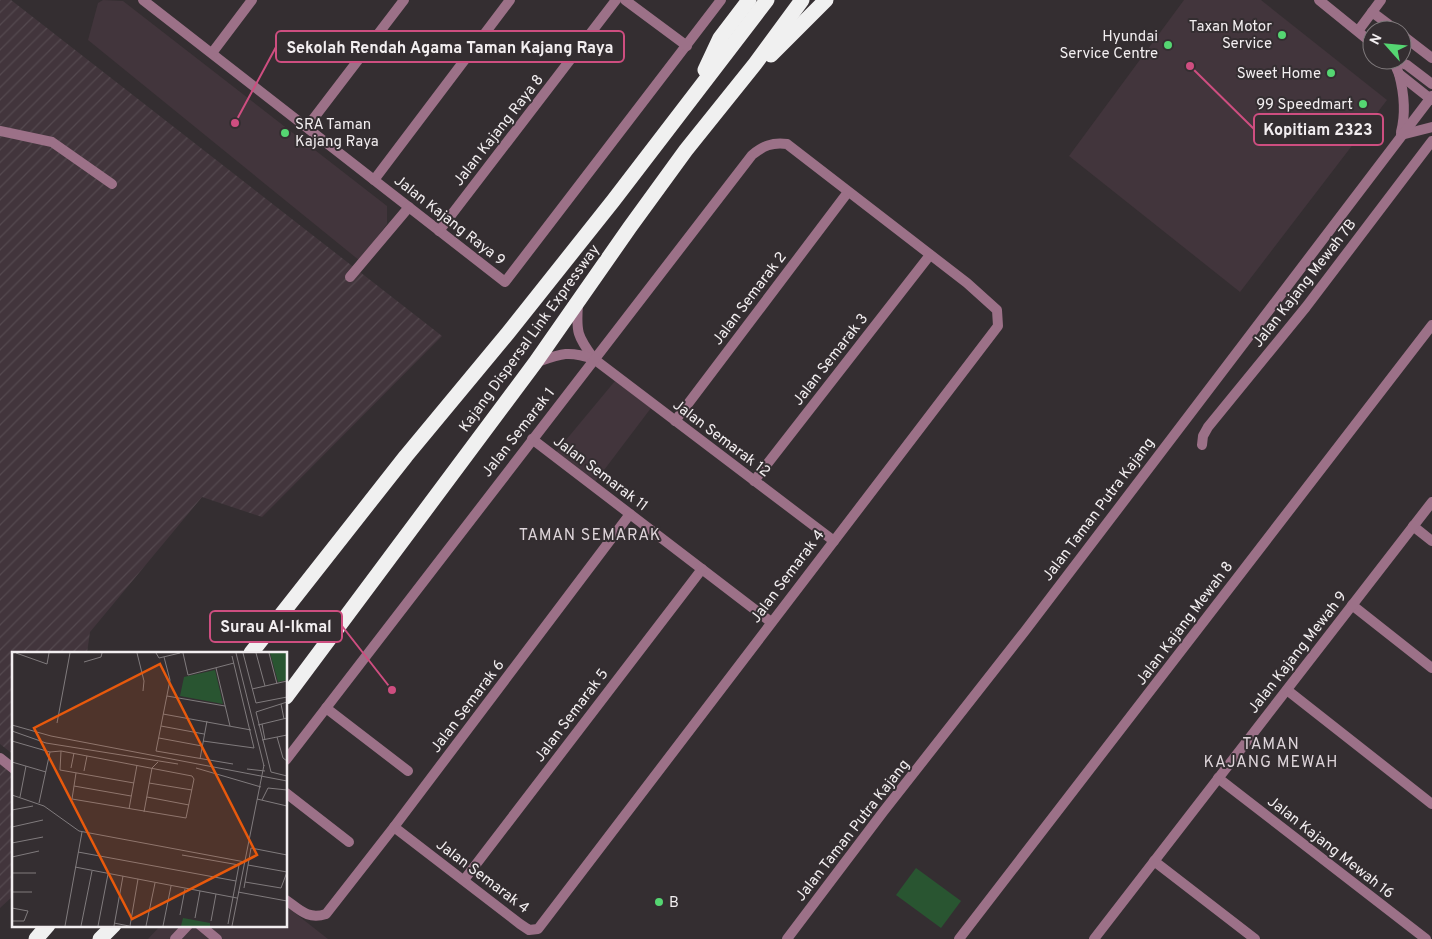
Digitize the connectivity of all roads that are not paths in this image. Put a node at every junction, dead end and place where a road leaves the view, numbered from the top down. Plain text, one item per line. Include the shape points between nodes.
1 (143, 0) edge
2 (252, 0) edge
3 (404, 0) edge
4 (510, 0) edge
5 (616, 0) edge
6 (625, 0) edge
7 (721, 0) edge
8 (749, 0) edge
9 (767, 0) edge
10 (802, 0) edge
11 (826, 0) edge
12 (1319, 0) edge
13 (1381, 0) edge
14 (1372, 12) junction
15 (1383, 20) edge
16 (1358, 31) junction
17 (1362, 34) edge
18 (1412, 43) edge
19 (687, 46) junction
20 (212, 53) junction
21 (1432, 58) edge
22 (1412, 69) edge
23 (1397, 70) edge
24 (1399, 74) junction
25 (1432, 84) edge
26 (729, 97) junction
27 (692, 98) junction
28 (1431, 98) edge
29 (307, 127) junction
30 (1432, 127) edge
31 (0, 131) edge
32 (1400, 136) junction
33 (1432, 141) edge
34 (787, 144) joint
35 (374, 180) junction
36 (112, 184) dead end
37 (848, 192) junction
38 (409, 207) junction
39 (439, 231) junction
40 (930, 255) junction
41 (350, 277) dead end
42 (578, 301) junction
43 (1432, 325) edge
44 (594, 359) junction
45 (535, 363) junction
46 (675, 421) junction
47 (532, 439) junction
48 (1202, 445) dead end
49 (754, 481) junction
50 (1432, 502) edge
51 (630, 514) junction
52 (1413, 526) junction
53 (834, 541) junction
54 (1432, 541) edge
55 (702, 569) junction
56 (1352, 605) junction
57 (771, 622) junction
58 (251, 652) edge
59 (1432, 668) edge
60 (1287, 690) junction
61 (288, 694) edge
62 (326, 708) junction
63 (288, 757) edge
64 (0, 758) edge
65 (12, 767) edge
66 (408, 771) dead end
67 (1218, 778) junction
68 (288, 795) edge
69 (1432, 804) edge
70 (394, 827) junction
71 (349, 842) dead end
72 (1154, 861) junction
73 (464, 880) junction
74 (288, 901) edge
75 (47, 926) edge
76 (113, 926) edge
77 (187, 926) edge
78 (201, 926) edge
79 (36, 939) edge
80 (100, 939) edge
81 (175, 939) edge
82 (217, 939) edge
83 (787, 939) edge
84 (959, 939) edge
85 (1094, 939) edge
86 (1255, 939) edge
87 (1426, 939) edge

1 - 20 street, Jalan Kajang Raya 9
2 - 20 street
3 - 29 street
4 - 35 street
5 - 39 street, Jalan Kajang Raya 8
6 - 19 street
7 - 19 street, Jalan Kajang Raya 9
8 - 27 highway via 720,38
9 - 27 highway, Kajang Dispersal Link Expressway
10 - 26 highway, Kajang Dispersal Link Expressway
11 - 26 highway
12 - 16 street
13 - 14 street
14 - 15 street
14 - 16 street
16 - 17 street
18 - 21 street
19 - 39 street, Jalan Kajang Raya 9 via 505,282
20 - 29 street, Jalan Kajang Raya 9
22 - 25 street
23 - 24 street
24 - 28 street
24 - 32 street via 1404,108
26 - 42 highway, Kajang Dispersal Link Expressway via 686,150
27 - 58 highway, Kajang Dispersal Link Expressway via 567,259
28 - 32 street, Jalan Taman Putra Kajang
29 - 35 street, Jalan Kajang Raya 9
30 - 32 street
31 - 36 street via 52,142
32 - 83 street, Jalan Taman Putra Kajang
33 - 48 street, Jalan Kajang Mewah 7B via 1306,307 1208,427
34 - 37 street, Jalan Semarak 4
34 - 44 street, Jalan Semarak 1 via 762,147 752,155
35 - 38 street, Jalan Kajang Raya 9
37 - 40 street, Jalan Semarak 4
37 - 46 street, Jalan Semarak 2
38 - 39 street, Jalan Kajang Raya 9
38 - 41 street
40 - 49 street, Jalan Semarak 3
40 - 53 street, Jalan Semarak 4 via 997,310 998,326
42 - 44 street, Jalan Semarak 12 via 577,334
42 - 45 highway, Kajang Dispersal Link Expressway
43 - 84 street, Jalan Kajang Mewah 8
44 - 45 street, Jalan Semarak 12 via 575,353 558,354
44 - 46 street, Jalan Semarak 12
44 - 47 street, Jalan Semarak 1
45 - 61 highway, Kajang Dispersal Link Expressway
46 - 49 street, Jalan Semarak 12
47 - 51 street, Jalan Semarak 11
47 - 62 street, Jalan Semarak 1
49 - 53 street, Jalan Semarak 12
50 - 52 street, Jalan Kajang Mewah 9
51 - 55 street, Jalan Semarak 11
51 - 70 street, Jalan Semarak 6
52 - 54 street
52 - 56 street, Jalan Kajang Mewah 9
53 - 57 street, Jalan Semarak 4
55 - 57 street, Jalan Semarak 11
55 - 73 street, Jalan Semarak 5
56 - 59 street
56 - 60 street, Jalan Kajang Mewah 9
57 - 73 street, Jalan Semarak 4 via 538,929 529,930
60 - 67 street, Jalan Kajang Mewah 9
60 - 69 street
62 - 63 street, Jalan Semarak 1
62 - 66 street
64 - 65 street
67 - 72 street, Jalan Kajang Mewah 9
67 - 87 street, Jalan Kajang Mewah 16
68 - 71 street
70 - 73 street, Jalan Semarak 4
70 - 74 street, Jalan Semarak 6 via 326,914 317,917 306,914
72 - 85 street, Jalan Kajang Mewah 9
72 - 86 street
75 - 79 highway
76 - 80 highway
77 - 81 street
78 - 82 street

